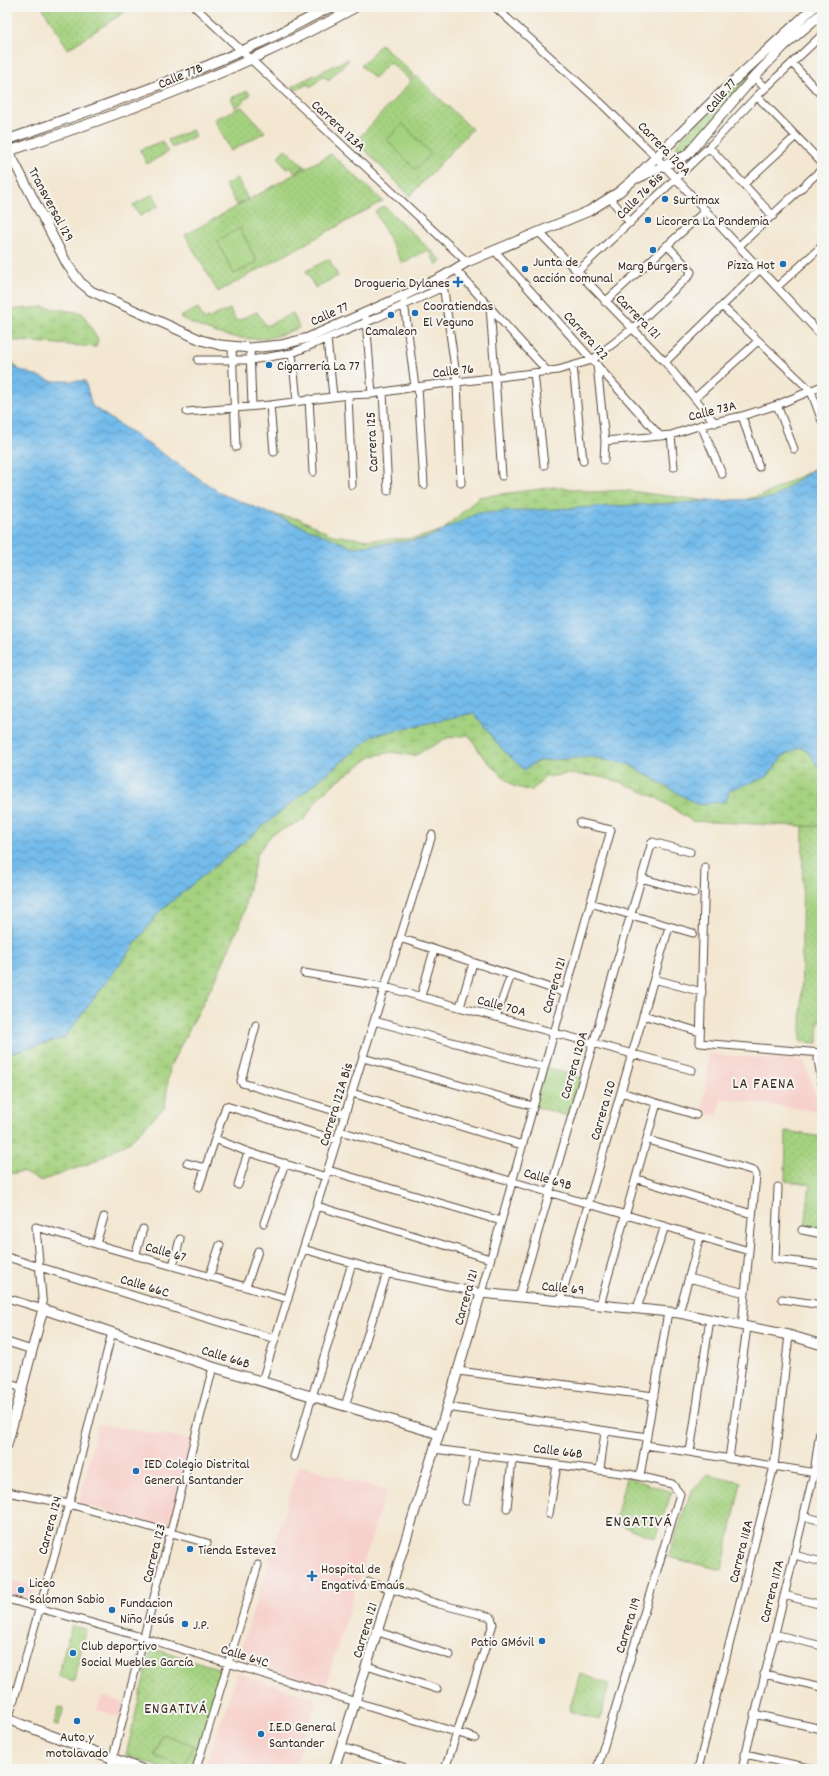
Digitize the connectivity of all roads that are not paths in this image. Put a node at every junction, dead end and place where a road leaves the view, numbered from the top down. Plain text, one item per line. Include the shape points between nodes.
1 (195, 7) edge
2 (331, 7) edge
3 (356, 7) edge
4 (495, 7) edge
5 (814, 7) edge
6 (822, 13) edge
7 (822, 35) edge
8 (241, 51) junction
9 (250, 60) junction
10 (792, 63) junction
11 (754, 77) junction
12 (764, 88) junction
13 (757, 96) junction
14 (822, 96) edge
15 (712, 128) junction
16 (796, 136) junction
17 (720, 137) junction
18 (7, 140) edge
19 (709, 147) junction
20 (8, 150) edge
21 (656, 157) junction
22 (822, 163) edge
23 (665, 166) junction
24 (822, 169) edge
25 (676, 177) junction
26 (632, 181) junction
27 (744, 184) junction
28 (610, 198) junction
29 (706, 210) junction
30 (773, 216) junction
31 (630, 223) junction
32 (539, 232) junction
33 (668, 245) junction
34 (740, 246) junction
35 (822, 246) edge
36 (495, 251) junction
37 (467, 262) junction
38 (455, 269) junction
39 (760, 269) junction
40 (577, 272) junction
41 (73, 273) joint
42 (442, 277) junction
43 (443, 287) junction
44 (777, 287) junction
45 (404, 300) junction
46 (605, 302) junction
47 (490, 306) junction
48 (722, 306) junction
49 (365, 313) junction
50 (366, 322) junction
51 (632, 329) junction
52 (822, 336) edge
53 (327, 339) junction
54 (758, 341) junction
55 (232, 347) junction
56 (250, 348) junction
57 (292, 354) junction
58 (198, 360) dead end
59 (232, 360) junction
60 (251, 360) junction
61 (595, 362) junction
62 (665, 362) junction
63 (573, 366) junction
64 (548, 372) junction
65 (534, 373) junction
66 (494, 378) junction
67 (457, 382) junction
68 (822, 386) edge
69 (417, 387) junction
70 (811, 391) junction
71 (383, 392) junction
72 (372, 394) junction
73 (348, 395) junction
74 (333, 396) junction
75 (695, 398) junction
76 (309, 399) junction
77 (297, 401) junction
78 (270, 405) junction
79 (777, 405) junction
80 (252, 406) junction
81 (235, 408) junction
82 (187, 412) dead end
83 (742, 416) junction
84 (822, 421) edge
85 (716, 423) junction
86 (701, 426) junction
87 (671, 435) junction
88 (660, 436) junction
89 (605, 441) junction
90 (236, 447) dead end
91 (794, 449) dead end
92 (274, 452) dead end
93 (604, 460) dead end
94 (583, 461) dead end
95 (544, 465) dead end
96 (759, 467) dead end
97 (674, 468) dead end
98 (313, 472) dead end
99 (722, 474) dead end
100 (502, 476) dead end
101 (461, 483) dead end
102 (352, 485) dead end
103 (424, 486) dead end
104 (388, 491) dead end
105 (580, 823) dead end
106 (432, 835) dead end
107 (690, 852) dead end
108 (705, 866) dead end
109 (641, 878) junction
110 (694, 893) dead end
111 (590, 903) junction
112 (630, 915) junction
113 (669, 927) junction
114 (693, 934) dead end
115 (400, 938) junction
116 (434, 950) junction
117 (473, 963) junction
118 (304, 973) dead end
119 (511, 976) junction
120 (654, 979) junction
121 (385, 987) junction
122 (702, 992) junction
123 (565, 993) junction
124 (421, 996) junction
125 (460, 1007) junction
126 (643, 1015) junction
127 (496, 1017) junction
128 (374, 1021) junction
129 (256, 1025) dead end
130 (554, 1032) junction
131 (700, 1032) junction
132 (593, 1043) junction
133 (820, 1053) edge
134 (632, 1054) junction
135 (363, 1058) junction
136 (544, 1067) junction
137 (692, 1070) dead end
138 (822, 1084) edge
139 (621, 1092) junction
140 (352, 1093) junction
141 (657, 1103) junction
142 (533, 1106) junction
143 (345, 1114) junction
144 (696, 1115) dead end
145 (340, 1131) junction
146 (215, 1139) junction
147 (337, 1140) junction
148 (648, 1140) junction
149 (522, 1145) junction
150 (248, 1152) junction
151 (187, 1163) dead end
152 (285, 1164) junction
153 (205, 1168) junction
154 (327, 1173) junction
155 (636, 1179) junction
156 (512, 1182) junction
157 (238, 1185) dead end
158 (199, 1186) dead end
159 (778, 1188) dead end
160 (549, 1192) junction
161 (588, 1204) junction
162 (317, 1206) junction
163 (752, 1214) junction
164 (626, 1215) junction
165 (104, 1217) dead end
166 (501, 1221) junction
167 (264, 1223) dead end
168 (665, 1226) junction
169 (143, 1229) dead end
170 (802, 1230) dead end
171 (822, 1234) edge
172 (700, 1236) junction
173 (180, 1239) dead end
174 (96, 1244) junction
175 (220, 1245) dead end
176 (303, 1249) junction
177 (258, 1251) dead end
178 (749, 1251) junction
179 (135, 1256) junction
180 (7, 1257) edge
181 (490, 1259) junction
182 (352, 1263) junction
183 (822, 1265) edge
184 (39, 1266) junction
185 (173, 1266) junction
186 (387, 1273) junction
187 (209, 1277) junction
188 (689, 1278) junction
189 (246, 1287) junction
190 (481, 1293) junction
191 (746, 1293) junction
192 (519, 1296) junction
193 (7, 1298) edge
194 (288, 1299) junction
195 (782, 1299) dead end
196 (560, 1300) junction
197 (600, 1305) junction
198 (822, 1305) edge
199 (637, 1308) junction
200 (43, 1309) junction
201 (668, 1312) junction
202 (679, 1313) junction
203 (710, 1319) junction
204 (745, 1326) junction
205 (112, 1332) junction
206 (789, 1336) junction
207 (275, 1339) junction
208 (7, 1342) edge
209 (822, 1345) edge
210 (32, 1350) junction
211 (214, 1367) junction
212 (458, 1371) junction
213 (262, 1381) junction
214 (7, 1383) edge
215 (22, 1388) junction
216 (312, 1396) junction
217 (654, 1396) junction
218 (345, 1406) junction
219 (447, 1407) junction
220 (822, 1417) edge
221 (604, 1432) junction
222 (439, 1434) junction
223 (647, 1437) junction
224 (7, 1445) edge
225 (646, 1445) junction
226 (434, 1449) junction
227 (690, 1452) junction
228 (475, 1454) junction
229 (294, 1457) dead end
230 (512, 1459) junction
231 (730, 1459) junction
232 (557, 1465) junction
233 (774, 1466) junction
234 (600, 1469) junction
235 (814, 1473) junction
236 (822, 1474) edge
237 (640, 1476) junction
238 (677, 1489) joint
239 (7, 1492) edge
240 (466, 1501) dead end
241 (69, 1504) junction
242 (507, 1508) dead end
243 (549, 1514) dead end
244 (803, 1516) junction
245 (822, 1521) edge
246 (171, 1534) junction
247 (207, 1543) dead end
248 (794, 1554) junction
249 (822, 1562) edge
250 (258, 1566) dead end
251 (369, 1582) dead end
252 (391, 1589) junction
253 (784, 1595) junction
254 (7, 1599) edge
255 (822, 1605) edge
256 (40, 1608) junction
257 (378, 1632) junction
258 (774, 1634) junction
259 (145, 1638) junction
260 (822, 1646) edge
261 (450, 1655) dead end
262 (229, 1663) junction
263 (367, 1666) junction
264 (764, 1674) junction
265 (822, 1687) edge
266 (437, 1689) dead end
267 (356, 1702) junction
268 (754, 1714) junction
269 (7, 1721) edge
270 (822, 1728) edge
271 (457, 1732) junction
272 (475, 1738) dead end
273 (342, 1747) junction
274 (745, 1754) junction
275 (113, 1758) junction
276 (403, 1766) dead end
277 (110, 1769) edge
278 (141, 1769) edge
279 (196, 1769) edge
280 (334, 1769) edge
281 (445, 1769) edge
282 (597, 1769) edge
283 (698, 1769) edge
284 (742, 1769) edge
285 (814, 1769) edge

1 - 8 street, Carrera 123A
2 - 8 street, Calle 77B
3 - 9 street, Calle 77B
4 - 21 street, Carrera 120A
5 - 21 street, Calle 77
6 - 11 street, Calle 77 via 784,46
7 - 10 street, Calle 76 Bis
8 - 9 street, Carrera 123A
8 - 18 street, Calle 77B via 152,88
9 - 20 street, Calle 77B via 137,107
9 - 37 street, Carrera 123A
10 - 12 street, Calle 76 Bis
10 - 14 street
11 - 12 street
11 - 15 street, Calle 77
12 - 13 street, Calle 76 Bis
13 - 16 street
13 - 17 street, Calle 76 Bis
15 - 17 street
15 - 23 street, Calle 77 via 687,155
16 - 22 street
16 - 27 street
17 - 19 street, Calle 76 Bis
19 - 25 street, Calle 76 Bis
19 - 27 street
20 - 41 street, Transversal 129
21 - 23 street, Carrera 120A
21 - 26 street, Calle 77
23 - 25 street, Carrera 120A
23 - 26 street, Calle 77
24 - 30 street
25 - 29 street, Carrera 120A
25 - 31 street, Calle 76 Bis
26 - 28 street, Calle 77
27 - 30 street
28 - 31 street
28 - 32 street, Calle 77 via 577,217
29 - 33 street
29 - 34 street, Carrera 120A
30 - 34 street
31 - 40 street, Calle 76 Bis
32 - 36 street, Calle 77
32 - 40 street, Carrera 121
33 - 46 street
33 - 51 street, Calle 76 via 691,272
34 - 39 street, Carrera 120A
35 - 44 street
36 - 37 street, Calle 77
36 - 61 street, Carrera 122
37 - 38 street, Calle 77
38 - 42 street, Calle 77
38 - 47 street
39 - 44 street, Carrera 120A
39 - 48 street
40 - 46 street, Carrera 121
41 - 55 street, Calle 77 via 91,291 105,298 195,338
42 - 43 street
42 - 45 street, Calle 77
43 - 45 street
43 - 67 street
44 - 52 street, Carrera 120A
45 - 49 street, Calle 77
45 - 50 street
45 - 69 street
46 - 51 street, Carrera 121
47 - 64 street
47 - 66 street
48 - 54 street
48 - 62 street
49 - 50 street, Carrera 125
49 - 56 street, Calle 77 via 308,338 281,345
50 - 53 street
50 - 72 street, Carrera 125
51 - 61 street, Calle 76
51 - 62 street, Carrera 121
53 - 57 street
53 - 74 street
54 - 70 street
54 - 75 street
55 - 56 street, Calle 77
55 - 59 street
56 - 60 street
57 - 60 street
57 - 77 street
58 - 59 street
59 - 60 street
59 - 81 street
60 - 80 street
61 - 63 street, Calle 76
61 - 88 street, Carrera 122
61 - 89 street
62 - 75 street, Carrera 121
63 - 64 street, Calle 76
63 - 94 street
64 - 65 street, Calle 76
65 - 66 street, Calle 76
65 - 95 street
66 - 67 street, Calle 76
66 - 100 street
67 - 69 street, Calle 76
67 - 101 street
68 - 70 street, Calle 73A
69 - 71 street, Calle 76
69 - 103 street
70 - 79 street, Calle 73A
70 - 84 street
71 - 72 street, Calle 76
71 - 104 street, Carrera 125
72 - 73 street, Calle 76
73 - 74 street, Calle 76
73 - 102 street
74 - 76 street, Calle 76
75 - 85 street, Carrera 121
76 - 77 street, Calle 76
76 - 98 street
77 - 78 street, Calle 76
78 - 80 street, Calle 76
78 - 92 street
79 - 83 street, Calle 73A
79 - 91 street
80 - 81 street, Calle 76
81 - 82 street, Calle 76
81 - 90 street
83 - 85 street, Calle 73A
83 - 96 street
85 - 86 street, Calle 73A
86 - 87 street, Calle 73A
86 - 99 street
87 - 88 street, Calle 73A
87 - 97 street
88 - 89 street, Calle 73A
89 - 93 street
105 - 111 street, Carrera 121 via 611,830
106 - 115 street, Carrera 122A Bis
107 - 109 street, Carrera 120A via 652,842
108 - 122 street
109 - 110 street
109 - 112 street, Carrera 120A
111 - 112 street
111 - 123 street, Carrera 121
112 - 113 street
112 - 132 street, Carrera 120A
113 - 114 street
113 - 120 street, Carrera 120
115 - 116 street
115 - 121 street, Carrera 122A Bis
116 - 117 street
116 - 124 street
117 - 119 street
117 - 125 street
118 - 121 street, Calle 70A
119 - 123 street
119 - 127 street
120 - 122 street
120 - 126 street, Carrera 120
121 - 124 street, Calle 70A
121 - 128 street, Carrera 122A Bis
122 - 131 street
123 - 130 street, Carrera 121
124 - 125 street, Calle 70A
125 - 127 street, Calle 70A
126 - 131 street
126 - 134 street, Carrera 120
127 - 130 street, Calle 70A
128 - 135 street, Carrera 122A Bis
128 - 136 street
129 - 143 street via 242,1083
130 - 132 street, Calle 70A
130 - 136 street, Carrera 121
131 - 133 street via 700,1043
132 - 134 street, Calle 70A
132 - 160 street, Carrera 120A
133 - 138 street
134 - 137 street, Calle 70A
134 - 139 street, Carrera 120
135 - 140 street, Carrera 122A Bis
135 - 142 street
136 - 142 street, Carrera 121
139 - 141 street
139 - 161 street, Carrera 120
140 - 143 street, Carrera 122A Bis
140 - 149 street
141 - 144 street
141 - 148 street
142 - 149 street, Carrera 121
143 - 145 street, Carrera 122A Bis
145 - 147 street, Carrera 122A Bis
145 - 156 street, Calle 69B
146 - 147 street via 226,1106
146 - 150 street
146 - 153 street
147 - 154 street, Carrera 122A Bis
148 - 155 street
148 - 163 street via 754,1172 757,1179
149 - 156 street, Carrera 121
150 - 152 street
150 - 157 street
151 - 153 street
152 - 154 street
152 - 167 street
153 - 158 street
154 - 162 street, Carrera 122A Bis
154 - 166 street
155 - 163 street
155 - 164 street
156 - 160 street, Calle 69B
156 - 166 street, Carrera 121
159 - 183 street via 775,1259
160 - 161 street, Calle 69B
160 - 192 street, Carrera 120A
161 - 164 street, Calle 69B
161 - 196 street, Carrera 120
162 - 176 street, Carrera 122A Bis
162 - 181 street
163 - 178 street
164 - 168 street, Calle 69B
164 - 197 street
165 - 174 street
166 - 181 street, Carrera 121
168 - 172 street, Calle 69B
168 - 199 street
169 - 179 street
170 - 171 street
172 - 178 street, Calle 69B
172 - 188 street
173 - 185 street
174 - 179 street, Calle 67
174 - 184 street, Calle 67 via 36,1227
175 - 187 street
176 - 182 street, Calle 69
176 - 194 street, Carrera 122A Bis
177 - 189 street
178 - 191 street
179 - 185 street, Calle 67
180 - 184 street, Calle 66C
181 - 190 street, Carrera 121
182 - 186 street, Calle 69
182 - 216 street
184 - 200 street
184 - 207 street, Calle 66C
185 - 187 street, Calle 67
186 - 190 street, Calle 69
186 - 218 street
187 - 189 street, Calle 67
188 - 191 street
188 - 202 street
189 - 194 street, Calle 67
190 - 192 street, Calle 69
190 - 212 street, Carrera 121
191 - 204 street
192 - 196 street, Calle 69
193 - 200 street, Calle 66B
194 - 207 street, Carrera 122A Bis
195 - 198 street
196 - 197 street, Calle 69
197 - 199 street, Calle 69
199 - 201 street, Calle 69
200 - 205 street, Calle 66B
200 - 210 street
201 - 202 street, Calle 69
201 - 217 street
202 - 203 street, Calle 69
203 - 204 street, Calle 69
203 - 227 street
204 - 206 street, Calle 69
204 - 231 street
205 - 211 street, Calle 66B
205 - 241 street, Carrera 124
206 - 209 street, Calle 69
206 - 233 street, Carrera 118A
207 - 213 street, Carrera 122A Bis
208 - 210 street
210 - 215 street
211 - 213 street, Calle 66B
211 - 246 street, Carrera 123
212 - 217 street
212 - 219 street, Carrera 121
213 - 216 street, Calle 66B
214 - 215 street
215 - 224 street
216 - 218 street, Calle 66B
216 - 229 street
217 - 223 street
218 - 222 street, Calle 66B
219 - 221 street
219 - 222 street, Carrera 121
220 - 235 street, Carrera 117A
221 - 223 street
221 - 234 street
222 - 226 street, Carrera 121
223 - 225 street
225 - 227 street
225 - 237 street
226 - 228 street, Calle 66B
226 - 252 street, Carrera 121
227 - 231 street
228 - 230 street, Calle 66B
228 - 240 street
230 - 232 street, Calle 66B
230 - 242 street
231 - 233 street
232 - 234 street, Calle 66B
232 - 243 street
233 - 235 street
233 - 283 street, Carrera 118A
234 - 237 street, Calle 66B
235 - 236 street
235 - 244 street, Carrera 117A
237 - 238 street, Calle 66B via 672,1484
238 - 282 street, Carrera 119 via 680,1494
239 - 241 street
241 - 246 street
241 - 256 street, Carrera 124
244 - 245 street
244 - 248 street, Carrera 117A
246 - 247 street
246 - 259 street, Carrera 123
248 - 249 street
248 - 253 street, Carrera 117A
250 - 262 street
251 - 252 street
252 - 257 street, Carrera 121
252 - 271 street via 491,1617 493,1620 494,1624
253 - 255 street
253 - 258 street, Carrera 117A
254 - 256 street, Calle 64C
256 - 259 street, Calle 64C
256 - 269 street, Carrera 124
257 - 261 street
257 - 263 street, Carrera 121
258 - 260 street
258 - 264 street, Carrera 117A
259 - 262 street, Calle 64C
259 - 275 street, Carrera 123
262 - 267 street, Calle 64C
262 - 279 street
263 - 266 street
263 - 267 street, Carrera 121
264 - 265 street
264 - 268 street, Carrera 117A
267 - 271 street, Calle 64C
267 - 273 street, Carrera 121
268 - 270 street
268 - 274 street, Carrera 117A
269 - 275 street
271 - 272 street, Calle 64C
271 - 281 street
273 - 276 street
273 - 280 street, Carrera 121
274 - 284 street, Carrera 117A
274 - 285 street
275 - 277 street, Carrera 123
275 - 278 street

